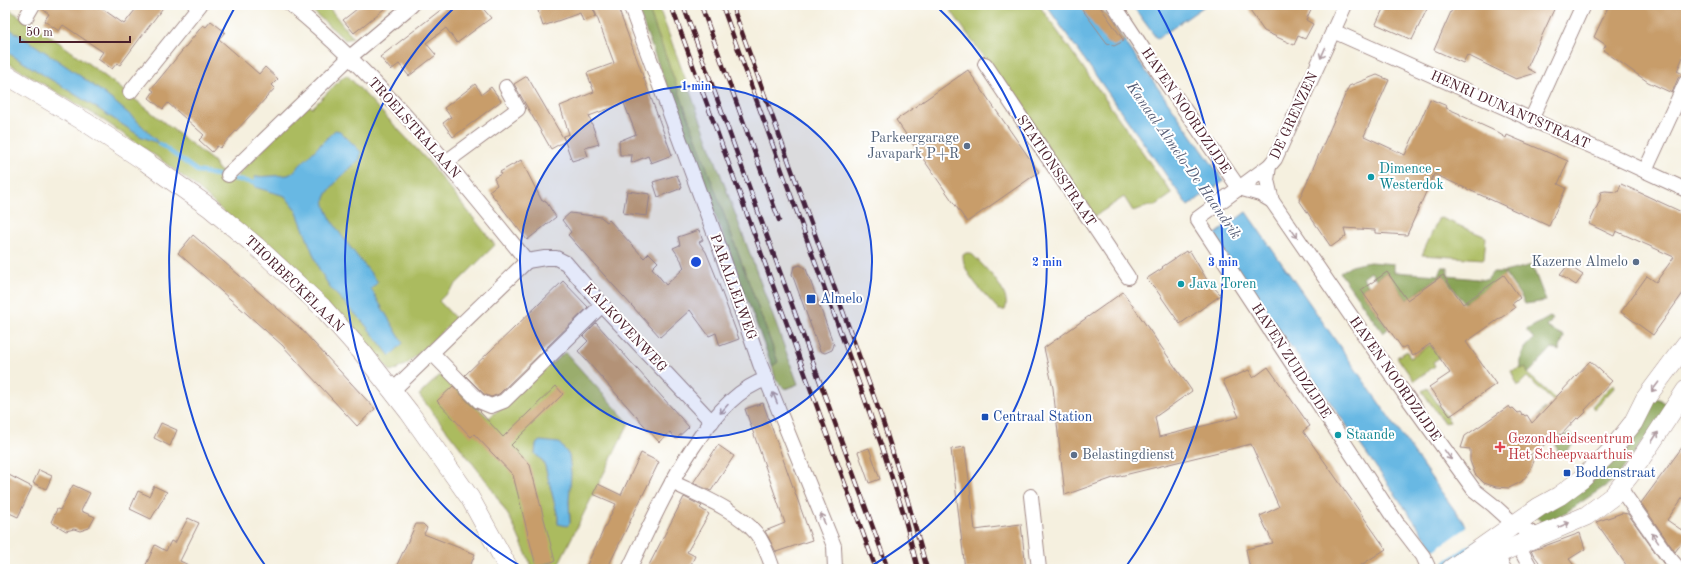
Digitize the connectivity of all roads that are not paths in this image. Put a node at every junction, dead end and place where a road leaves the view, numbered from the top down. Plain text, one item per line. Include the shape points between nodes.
1 (200, 5) edge
2 (291, 5) edge
3 (412, 5) edge
4 (630, 5) edge
5 (1114, 5) edge
6 (1345, 5) edge
7 (1583, 5) edge
8 (1333, 31) junction
9 (350, 57) junction
10 (985, 64) dead end
11 (5, 74) edge
12 (1686, 82) edge
13 (506, 87) dead end
14 (130, 92) dead end
15 (1682, 102) edge
16 (1531, 120) junction
17 (446, 162) junction
18 (1269, 166) junction
19 (1645, 171) junction
20 (228, 175) dead end
21 (1239, 188) junction
22 (1686, 190) edge
23 (1272, 201) junction
24 (1197, 219) joint
25 (527, 261) junction
26 (1128, 277) dead end
27 (602, 305) junction
28 (1684, 352) edge
29 (432, 353) junction
30 (1668, 370) junction
31 (767, 379) junction
32 (1686, 382) edge
33 (1686, 390) edge
34 (392, 391) junction
35 (712, 422) junction
36 (1611, 451) junction
37 (1632, 472) junction
38 (672, 482) junction
39 (1620, 488) junction
40 (1031, 496) dead end
41 (1514, 524) junction
42 (1538, 536) junction
43 (1497, 558) edge
44 (1428, 566) dead end
45 (509, 569) edge
46 (629, 569) edge
47 (773, 569) edge
48 (835, 569) edge
49 (1039, 569) edge
50 (1451, 569) edge
51 (1531, 569) edge
52 (1679, 569) edge

1 - 14 street
2 - 9 street, TROELSTRALAAN
3 - 9 street
4 - 31 street, PARALLELWEG
5 - 21 street, HAVEN NOORDZIJDE
6 - 8 street, DE GRENZEN
7 - 16 street
8 - 16 street, HENRI DUNANTSTRAAT
8 -> 18 street, DE GRENZEN via 1280,150
9 - 17 street, TROELSTRALAAN
9 - 20 street
10 - 26 street, STATIONSSTRAAT
11 - 34 street, THORBECKELAAN via 87,123 215,212 322,307
12 - 15 street
13 - 17 street via 518,109
15 - 19 street
16 - 19 street, HENRI DUNANTSTRAAT
17 - 25 street, TROELSTRALAAN
18 - 21 street, DE GRENZEN
18 - 23 street, HAVEN NOORDZIJDE via 1267,180
19 - 22 street, HENRI DUNANTSTRAAT
21 - 23 street, HAVEN NOORDZIJDE via 1260,194
21 - 24 street, DE GRENZEN
23 -> 41 street, HAVEN NOORDZIJDE via 1474,490
24 - 44 street, HAVEN ZUIDZIJDE via 1398,525
25 - 27 street, KALKOVENWEG via 556,258 566,263
25 - 29 street
27 - 29 street via 504,401 491,406 479,401
27 - 35 street, KALKOVENWEG
28 - 30 street
29 - 34 street
30 - 32 street
30 -> 36 street via 1645,399 1633,423
31 -> 35 street via 757,382 730,401
48 -> 31 street, PARALLELWEG via 834,546
37 -> 33 street
34 - 45 street, THORBECKELAAN via 470,498
35 - 38 street
36 - 37 street
36 - 41 street via 1582,479
37 - 39 street
38 - 46 street
38 - 47 street via 742,519 756,533
42 -> 39 street via 1586,516
52 -> 39 street
40 - 49 street
41 - 42 street, HAVEN NOORDZIJDE
41 - 43 street
42 - 43 street
43 - 50 street
43 - 51 street

